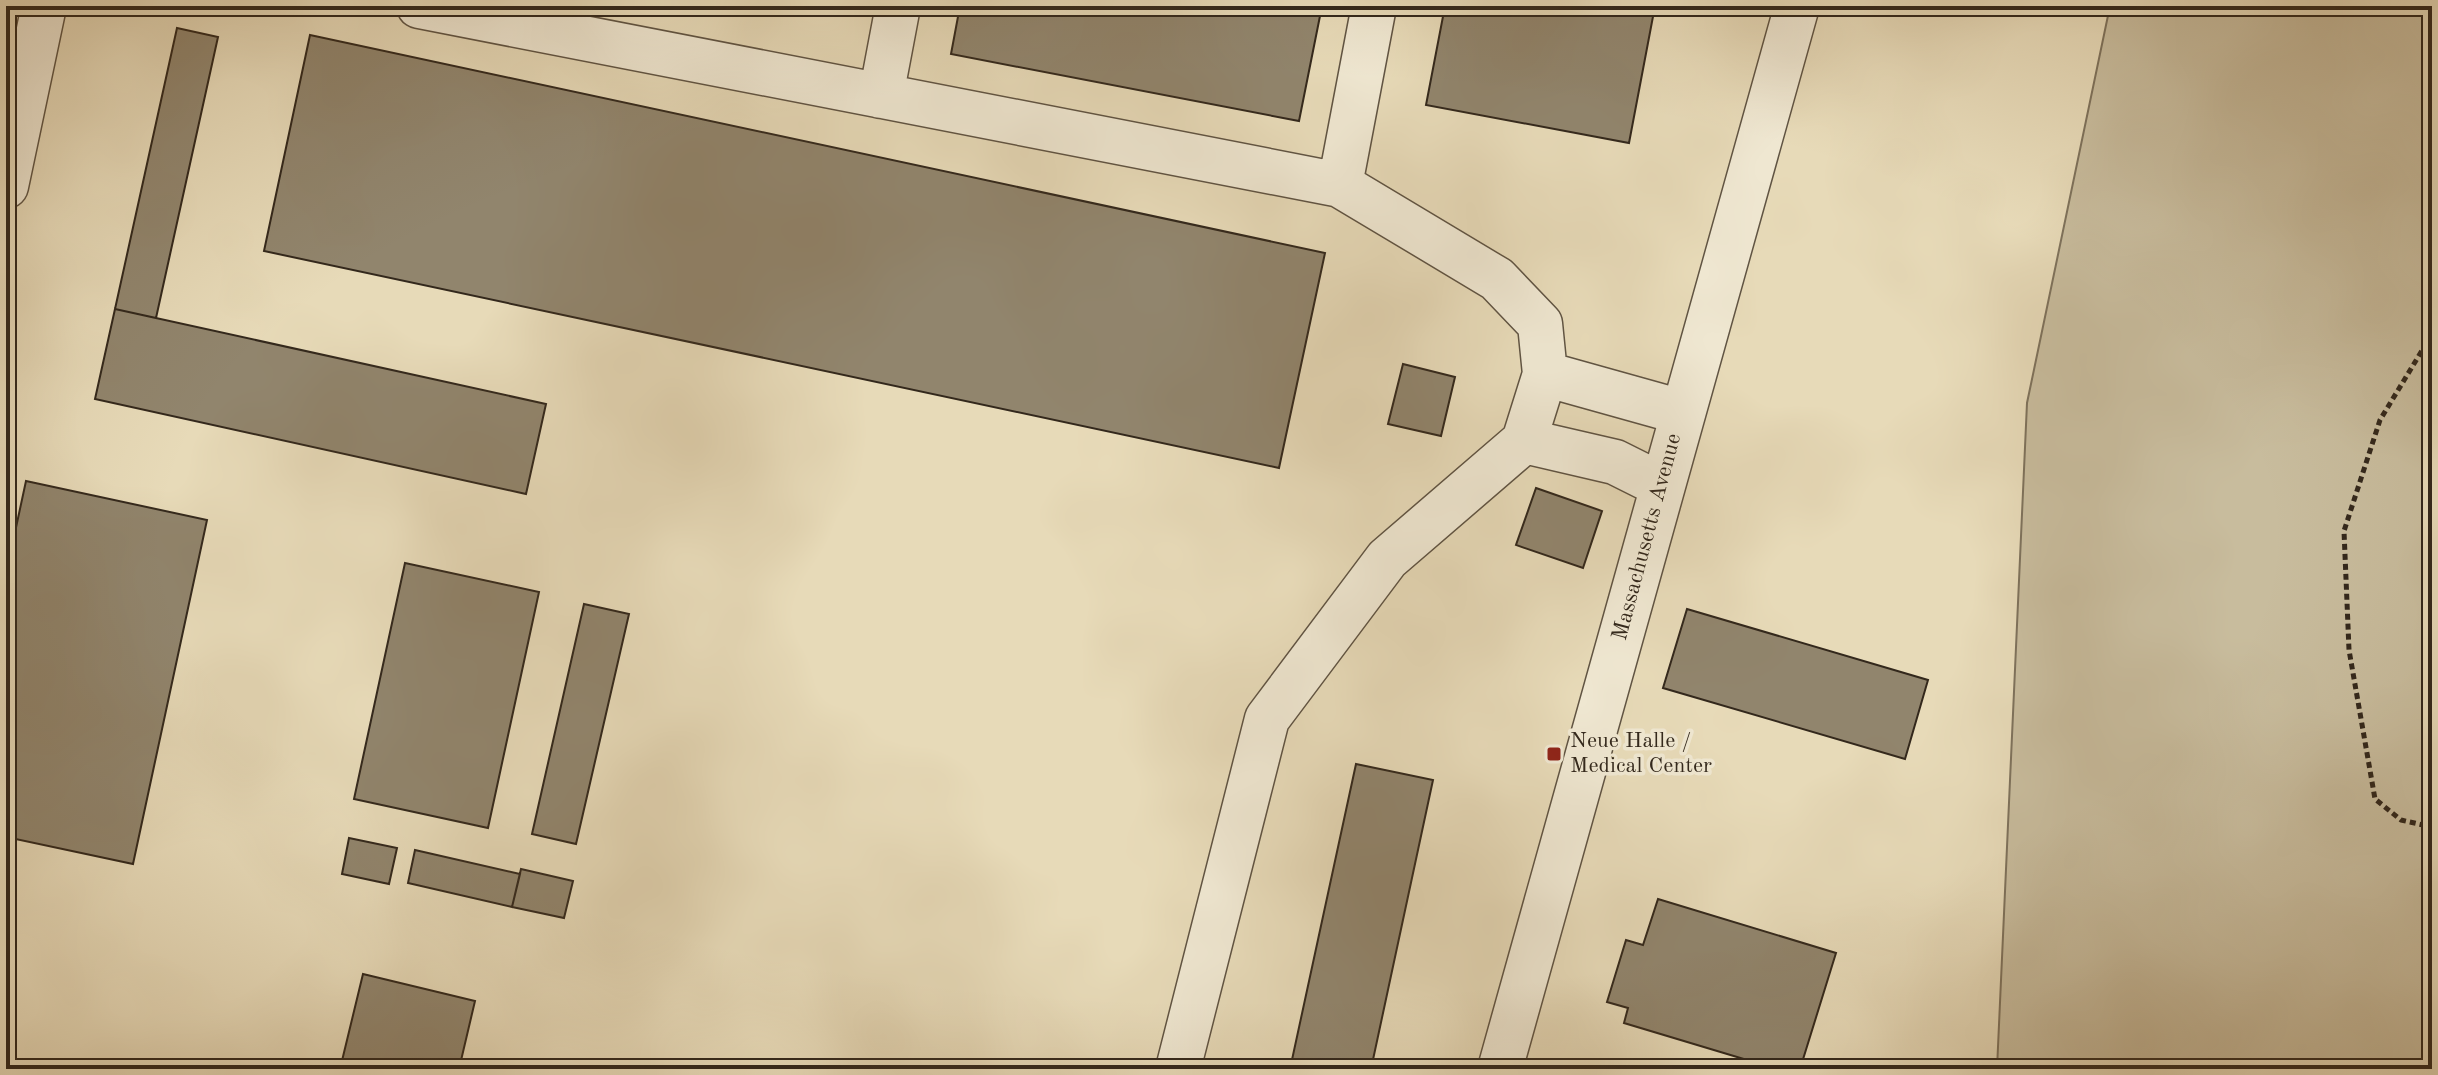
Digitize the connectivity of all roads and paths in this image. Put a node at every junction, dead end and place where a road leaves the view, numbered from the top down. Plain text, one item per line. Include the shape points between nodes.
1 (44, 6) edge
2 (419, 6) edge
3 (898, 6) edge
4 (1374, 6) edge
5 (1797, 6) edge
6 (881, 96) junction
7 (1340, 185) junction
8 (6, 186) edge
9 (2432, 334) edge
10 (1545, 374) junction
11 (1681, 412) junction
12 (1524, 441) junction
13 (1661, 485) junction
14 (2432, 827) edge
15 (1178, 1069) edge
16 (1500, 1069) edge

1 - 8 street
2 - 6 street
3 - 6 street
4 - 7 street
5 - 11 street, Massachusetts Avenue
6 - 7 street
7 - 10 street via 1497,279 1540,324
9 - 14 path via 2380,420 2344,531 2349,650 2375,799 2401,820
10 - 11 street
10 - 12 street
11 - 13 street, Massachusetts Avenue
12 - 13 street via 1615,462
12 - 15 street via 1387,559 1267,719
13 - 16 street, Massachusetts Avenue

